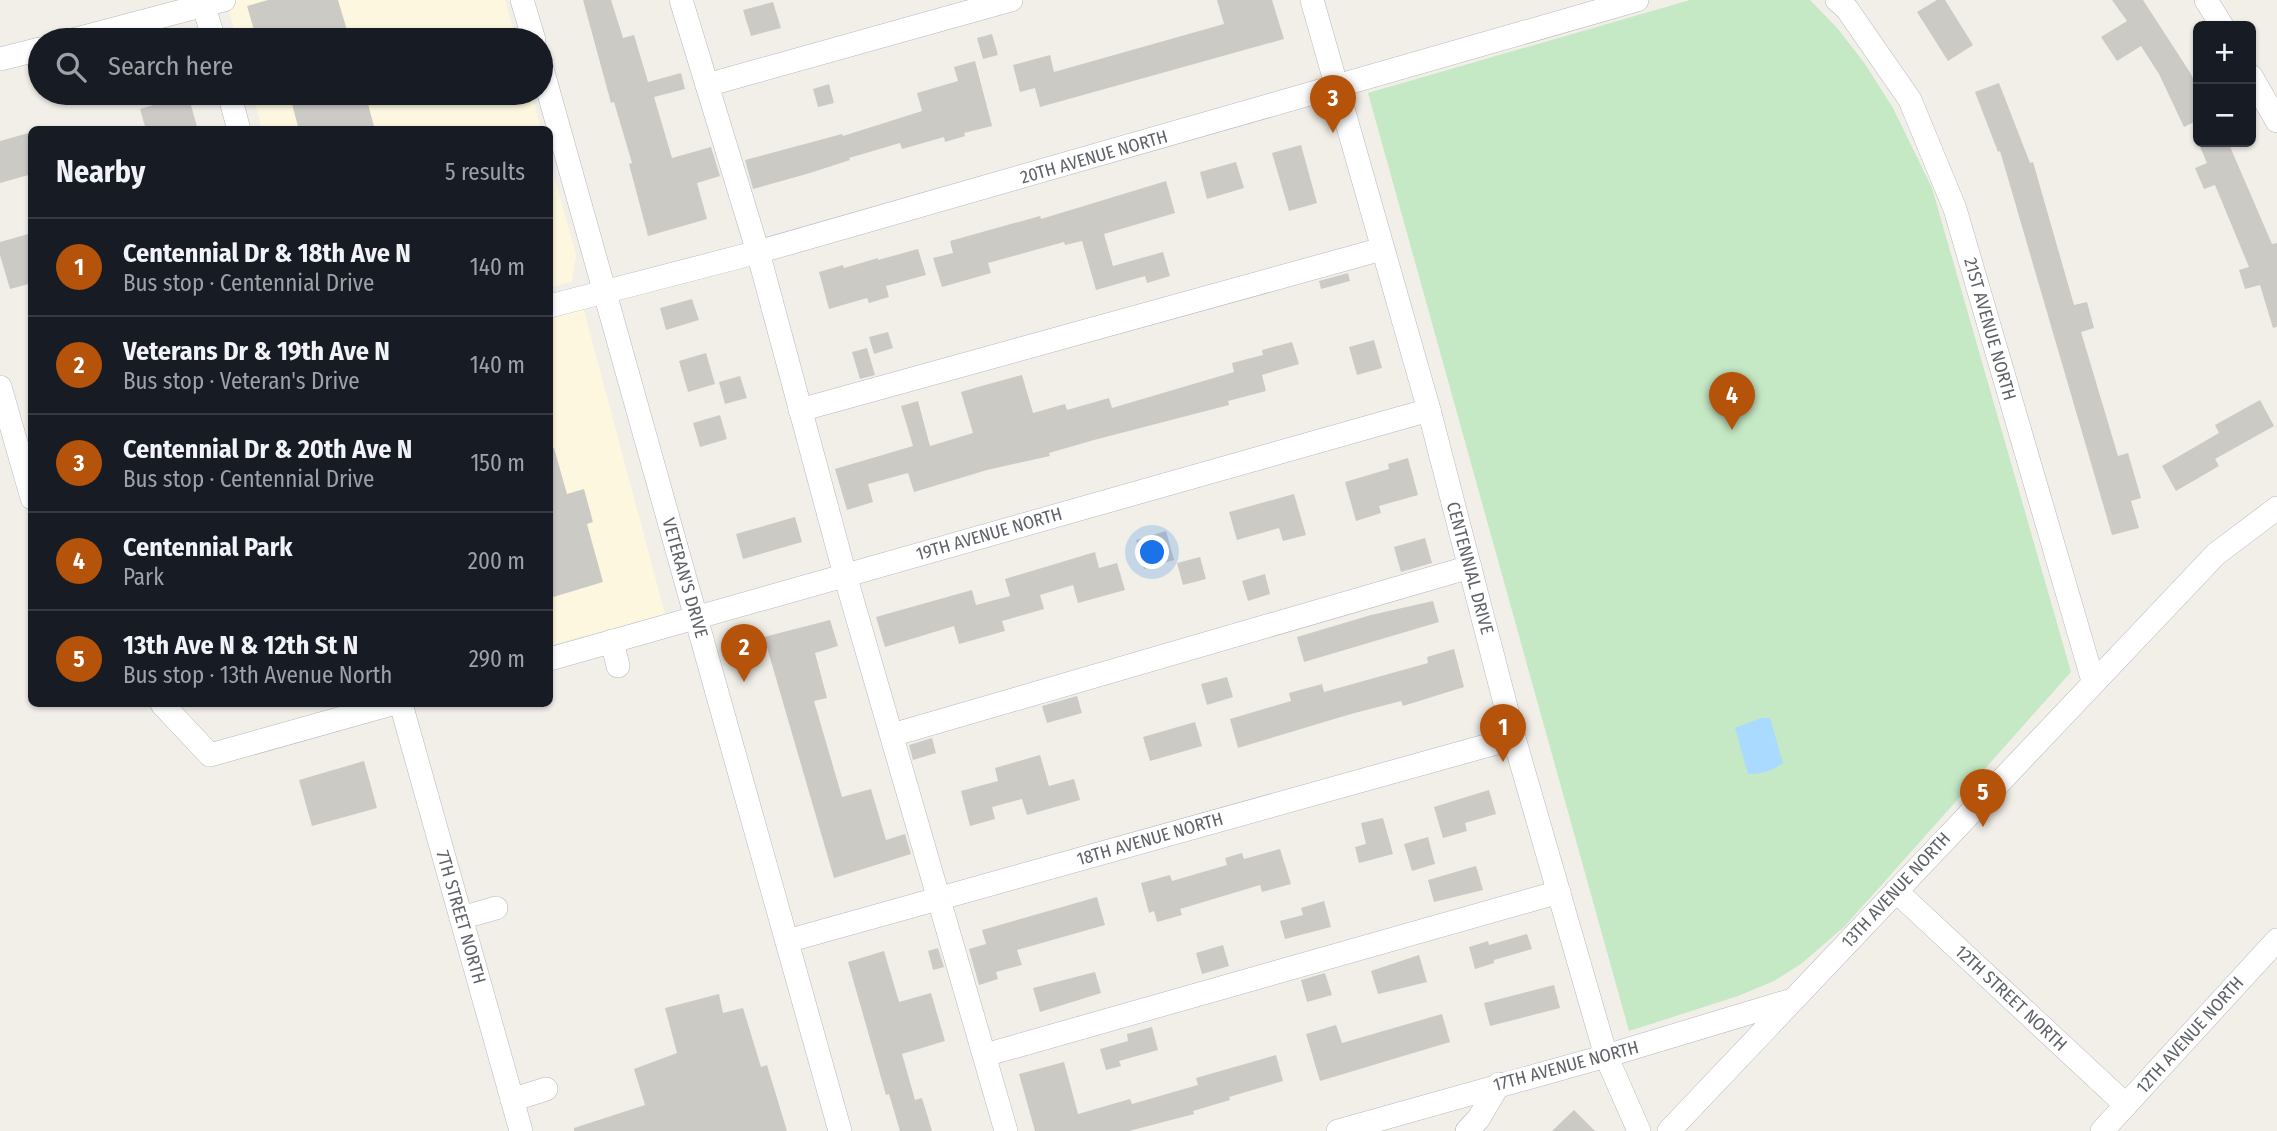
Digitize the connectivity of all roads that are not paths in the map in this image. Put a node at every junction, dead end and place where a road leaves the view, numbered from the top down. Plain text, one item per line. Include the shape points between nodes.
1 (522, 0) edge
2 (681, 0) edge
3 (1012, 0) edge
4 (1312, 0) edge
5 (1637, 0) edge
6 (2206, 0) edge
7 (210, 2) edge
8 (1846, 3) edge
9 (2219, 21) edge
10 (141, 28) edge
11 (213, 28) edge
12 (530, 28) edge
13 (28, 52) edge
14 (0, 59) edge
15 (2256, 84) edge
16 (707, 85) junction
17 (1336, 88) junction
18 (232, 105) edge
19 (552, 105) edge
20 (2277, 121) edge
21 (238, 126) edge
22 (1382, 249) junction
23 (758, 253) junction
24 (605, 291) junction
25 (553, 305) edge
26 (0, 387) edge
27 (800, 410) junction
28 (1429, 410) junction
29 (26, 462) edge
30 (2277, 508) edge
31 (1470, 567) junction
32 (845, 575) junction
33 (696, 617) junction
34 (612, 641) junction
35 (553, 658) edge
36 (618, 666) dead end
37 (2093, 681) junction
38 (165, 707) edge
39 (382, 707) edge
40 (402, 707) edge
41 (892, 735) junction
42 (1514, 738) junction
43 (1896, 891) junction
44 (1559, 892) junction
45 (940, 898) junction
46 (495, 908) dead end
47 (461, 918) junction
48 (2277, 940) edge
49 (787, 941) junction
50 (1793, 999) junction
51 (985, 1055) junction
52 (1606, 1056) junction
53 (1499, 1084) junction
54 (546, 1089) dead end
55 (512, 1100) junction
56 (2126, 1105) junction
57 (521, 1131) edge
58 (840, 1131) edge
59 (1006, 1131) edge
60 (1338, 1131) edge
61 (1467, 1131) edge
62 (1639, 1131) edge
63 (1669, 1131) edge
64 (2102, 1131) edge

1 - 12 street
2 - 16 street
3 - 16 street
4 - 17 street, CENTENNIAL DRIVE
5 - 17 street, 20TH AVENUE NORTH
6 - 9 street
7 - 10 street
7 - 11 street
8 - 37 street, 21ST AVENUE NORTH via 1910,100 1955,209
13 - 14 street
15 - 20 street
16 - 23 street
17 - 22 street, CENTENNIAL DRIVE
17 - 23 street, 20TH AVENUE NORTH
18 - 21 street
19 - 24 street, VETERAN'S DRIVE
22 - 27 street
22 - 28 street, CENTENNIAL DRIVE
23 - 24 street, 20TH AVENUE NORTH
23 - 27 street
24 - 25 street, 20TH AVENUE NORTH
24 - 33 street, VETERAN'S DRIVE
26 - 29 street
27 - 32 street
28 - 31 street, CENTENNIAL DRIVE
28 - 32 street, 19TH AVENUE NORTH
30 - 37 street, 13TH AVENUE NORTH via 2216,554
31 - 41 street
31 - 42 street, CENTENNIAL DRIVE
32 - 33 street, 19TH AVENUE NORTH
32 - 41 street
33 - 34 street, 19TH AVENUE NORTH
33 - 49 street, VETERAN'S DRIVE
34 - 35 street, 19TH AVENUE NORTH
34 - 36 street
37 - 43 street, 13TH AVENUE NORTH
38 - 39 street via 209,755
40 - 47 street, 7TH STREET NORTH
41 - 45 street
42 - 44 street, CENTENNIAL DRIVE
42 - 45 street, 18TH AVENUE NORTH
43 - 50 street, 13TH AVENUE NORTH
43 - 56 street, 12TH STREET NORTH
44 - 51 street
44 - 52 street, CENTENNIAL DRIVE
45 - 49 street, 18TH AVENUE NORTH
45 - 51 street
46 - 47 street
47 - 55 street, 7TH STREET NORTH
48 - 56 street, 12TH AVENUE NORTH
49 - 58 street, VETERAN'S DRIVE
50 - 52 street, 17TH AVENUE NORTH
50 - 63 street, 13TH AVENUE NORTH
51 - 59 street
52 - 53 street, 17TH AVENUE NORTH
52 - 62 street, CENTENNIAL DRIVE
53 - 60 street, 17TH AVENUE NORTH
53 - 61 street
54 - 55 street
55 - 57 street, 7TH STREET NORTH
56 - 64 street, 12TH AVENUE NORTH

